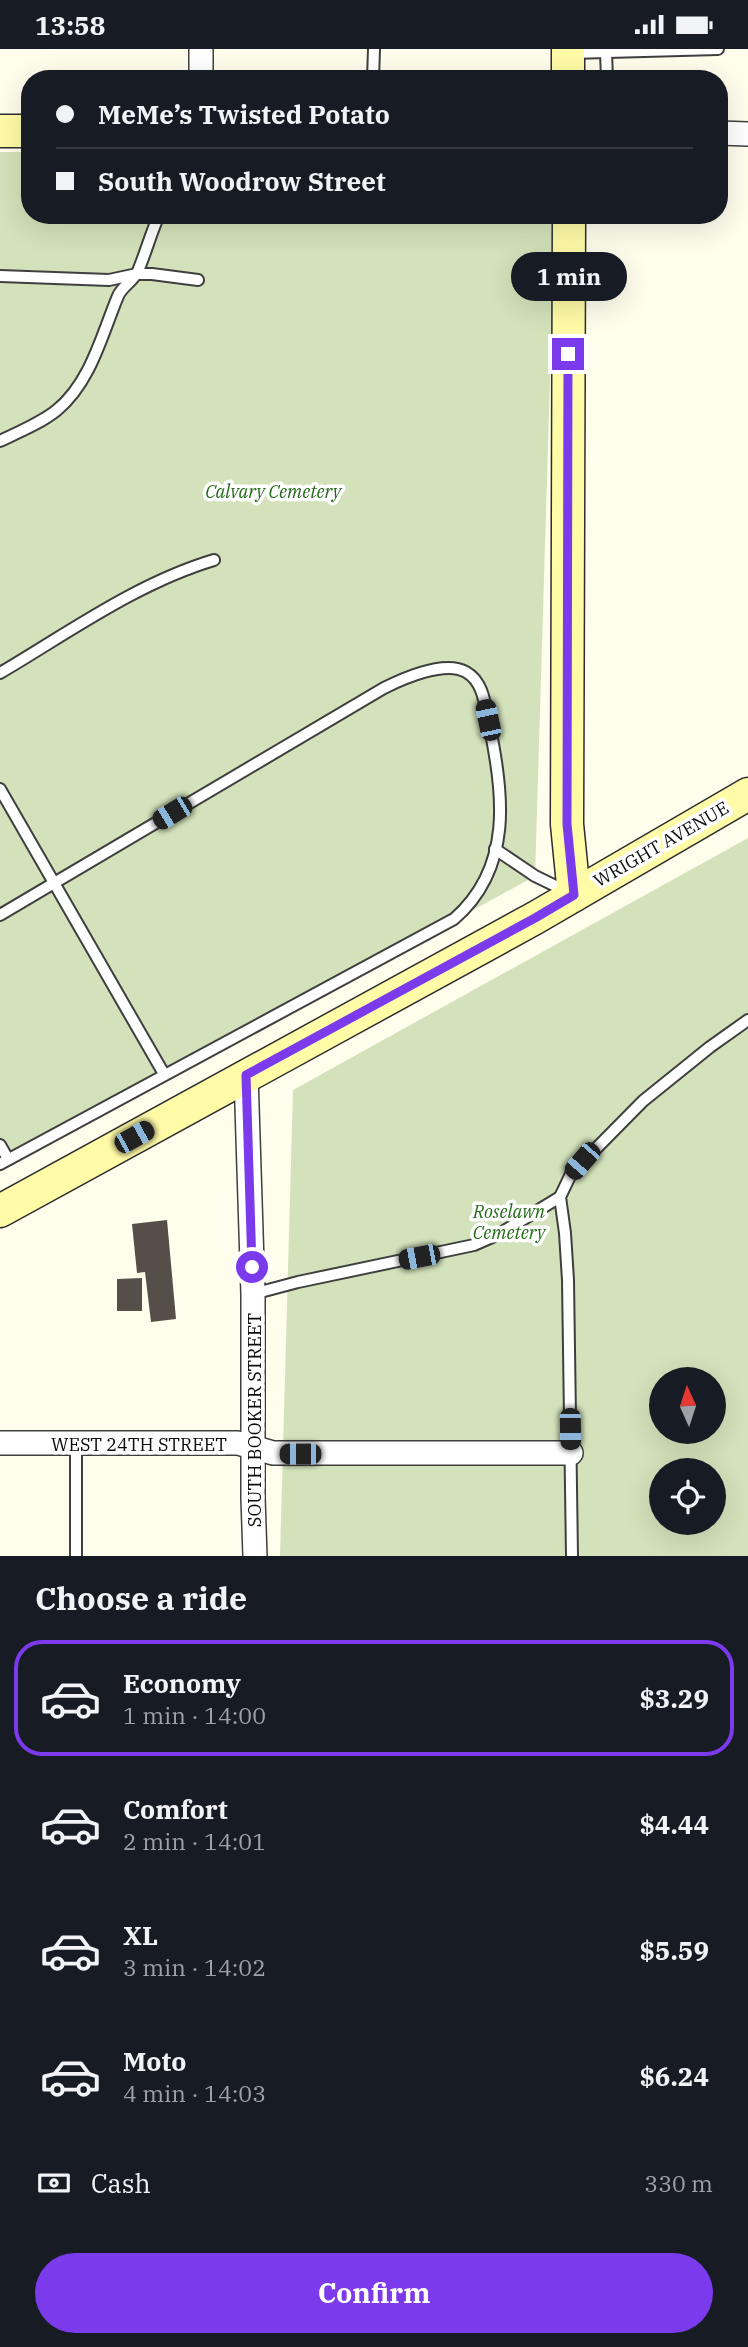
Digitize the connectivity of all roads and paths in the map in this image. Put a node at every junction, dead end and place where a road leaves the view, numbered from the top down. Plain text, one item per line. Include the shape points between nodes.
1 (201, 49) edge
2 (374, 49) edge
3 (718, 49) edge
4 (606, 52) junction
5 (568, 60) edge
6 (201, 70) edge
7 (373, 70) edge
8 (607, 70) edge
9 (0, 131) edge
10 (21, 131) edge
11 (728, 133) edge
12 (748, 134) edge
13 (155, 224) edge
14 (569, 224) edge
15 (137, 274) junction
16 (0, 276) edge
17 (198, 280) dead end
18 (0, 441) edge
19 (214, 560) dead end
20 (0, 673) edge
21 (0, 789) edge
22 (748, 794) edge
23 (495, 849) junction
24 (55, 883) junction
25 (574, 895) junction
26 (0, 915) edge
27 (748, 1020) edge
28 (164, 1074) junction
29 (246, 1075) junction
30 (0, 1145) edge
31 (4, 1162) edge
32 (560, 1197) junction
33 (0, 1211) edge
34 (253, 1294) junction
35 (0, 1443) edge
36 (76, 1444) junction
37 (254, 1449) junction
38 (571, 1454) junction
39 (76, 1556) edge
40 (255, 1556) edge
41 (572, 1556) edge

1 - 6 street
2 - 7 lane
3 - 4 lane
4 - 5 lane
4 - 8 lane
9 - 10 main road
11 - 12 street
13 - 15 lane
14 - 25 main road via 567,824
15 - 16 lane via 109,280
15 - 17 lane
15 - 18 lane via 119,292 92,362 74,391 59,409
19 - 20 lane via 134,593
21 - 24 lane
22 - 25 main road, WRIGHT AVENUE
23 - 24 lane via 502,808 499,769 483,696 469,673 442,669 411,675 384,688
23 - 25 lane
23 - 28 lane via 477,894 453,919
24 - 26 lane
24 - 28 lane
25 - 29 main road, WRIGHT AVENUE
27 - 32 lane via 643,1101 571,1174
28 - 31 lane
29 - 33 main road, WRIGHT AVENUE
29 - 34 street, SOUTH BOOKER STREET
30 - 31 lane
32 - 34 lane via 474,1245
32 - 38 lane via 568,1280
34 - 37 street, SOUTH BOOKER STREET
35 - 36 street, WEST 24TH STREET
36 - 37 street, WEST 24TH STREET via 238,1443
36 - 39 lane
37 - 38 street, WEST 24TH STREET via 273,1454
37 - 40 street, SOUTH BOOKER STREET
38 - 41 lane

